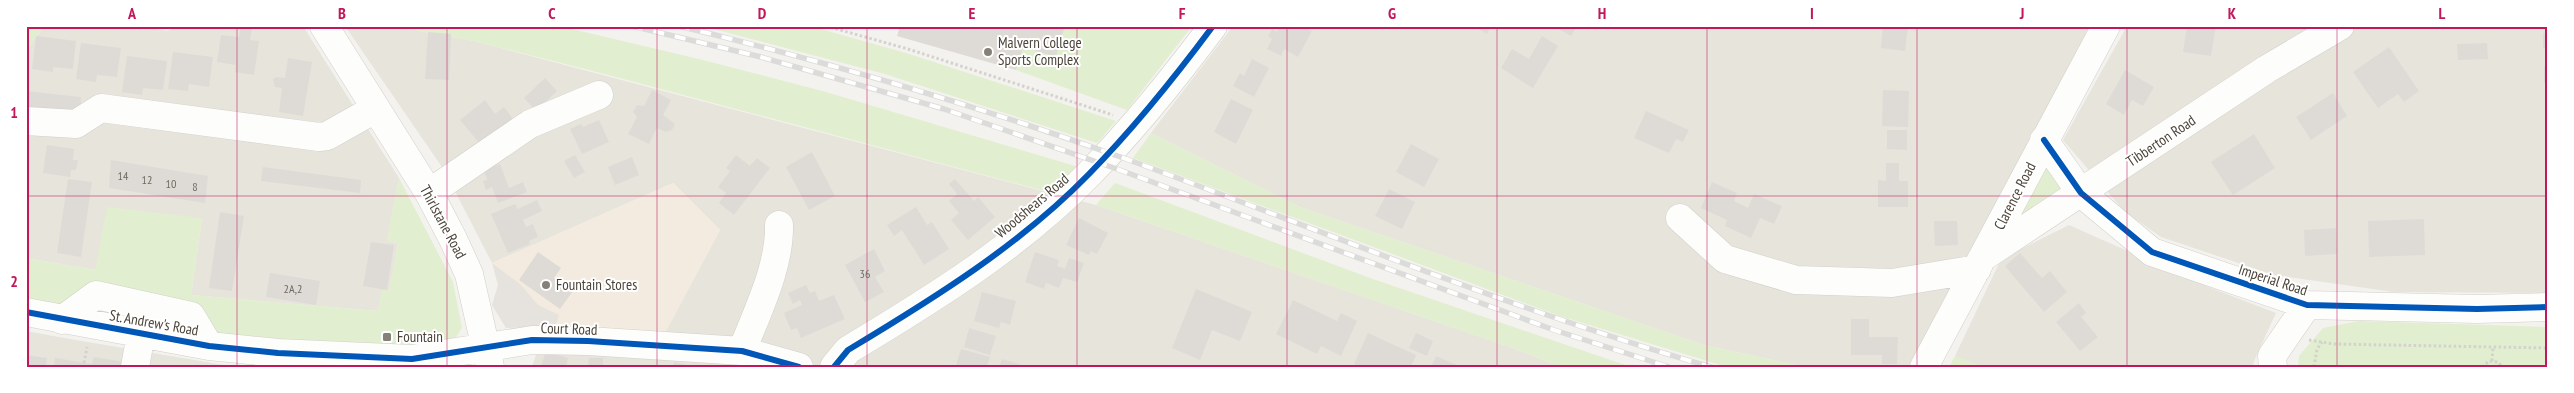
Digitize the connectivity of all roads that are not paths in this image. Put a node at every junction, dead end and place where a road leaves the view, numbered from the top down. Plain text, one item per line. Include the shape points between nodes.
1 (324, 26) edge
2 (1213, 26) edge
3 (2106, 26) edge
4 (2340, 26) edge
5 (599, 95) dead end
6 (375, 109) junction
7 (26, 121) edge
8 (2044, 140) junction
9 (430, 193) junction
10 (2082, 193) junction
11 (1680, 218) dead end
12 (779, 225) dead end
13 (1980, 263) junction
14 (2307, 306) junction
15 (2548, 307) edge
16 (26, 312) edge
17 (62, 320) junction
18 (141, 334) junction
19 (209, 346) junction
20 (742, 351) junction
21 (278, 353) joint
22 (487, 357) edge
23 (710, 358) edge
24 (135, 367) edge
25 (799, 367) edge
26 (834, 367) edge
27 (1924, 367) edge
28 (2273, 367) edge

1 - 6 street, Thirlstane Road
2 - 26 street, Woodshears Road via 1088,175 1031,226 978,267 848,350
3 - 8 street, Clarence Road
4 - 10 street, Tibberton Road via 2267,69
5 - 9 street via 530,124
6 - 7 street via 327,136 318,137 101,108 76,124
6 - 9 street, Thirlstane Road
8 - 10 street, Imperial Road
8 - 13 street, Clarence Road
9 - 22 street, Thirlstane Road via 469,274
10 - 13 street, Tibberton Road
10 - 14 street, Imperial Road via 2152,252
11 - 13 street via 1724,259 1796,280 1892,283
12 - 20 street via 779,241 769,277
13 - 27 street, Clarence Road
14 - 15 street, Imperial Road
14 - 28 street via 2272,356
16 - 17 street, St. Andrew's Road
17 - 18 street, St. Andrew's Road
17 - 19 street via 96,295 191,316
18 - 19 street, St. Andrew's Road
18 - 24 street
19 - 21 street, St. Andrew's Road
20 - 23 street, Court Road
20 - 25 street, Court Road
21 - 22 street, Court Road via 412,359
22 - 23 street, Court Road via 542,340

